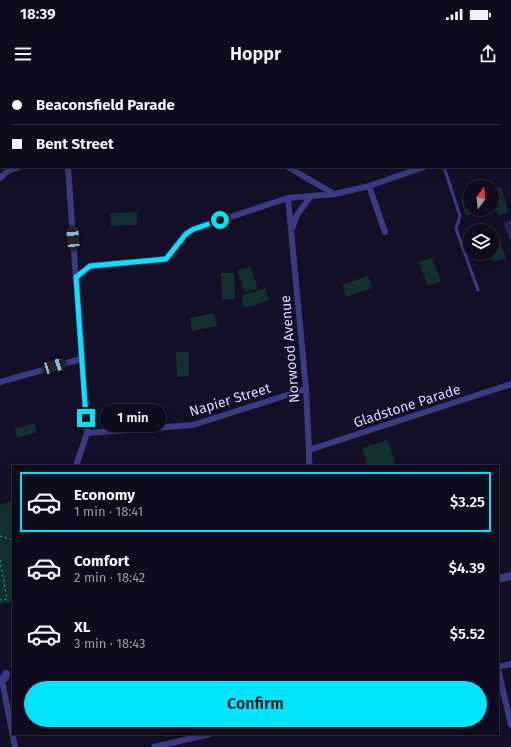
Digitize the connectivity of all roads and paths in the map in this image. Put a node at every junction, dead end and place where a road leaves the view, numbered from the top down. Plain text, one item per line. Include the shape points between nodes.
1 (16, 168) edge
2 (68, 168) edge
3 (290, 168) edge
4 (421, 168) edge
5 (444, 168) edge
6 (0, 178) edge
7 (369, 186) junction
8 (335, 194) junction
9 (310, 196) junction
10 (288, 198) junction
11 (291, 231) junction
12 (384, 232) dead end
13 (76, 277) junction
14 (478, 290) dead end
15 (81, 359) junction
16 (0, 382) edge
17 (511, 384) edge
18 (306, 389) junction
19 (87, 433) junction
20 (309, 450) junction
21 (76, 465) edge
22 (310, 465) edge
23 (0, 536) edge
24 (12, 540) edge
25 (0, 560) edge
26 (511, 576) edge
27 (499, 579) edge
28 (0, 600) edge
29 (511, 664) edge
30 (499, 668) edge
31 (499, 672) edge
32 (4, 675) edge
33 (511, 725) edge
34 (12, 727) edge
35 (13, 735) edge
36 (206, 735) edge
37 (15, 747) edge
38 (154, 747) edge

1 - 6 street
2 - 13 street
3 - 8 street
4 - 7 street
5 - 14 lane via 460,216 456,230
7 - 8 street
7 - 12 street
8 - 9 street
9 - 10 street
9 - 11 street, Norwood Avenue via 297,215
10 - 11 street, Norwood Avenue
10 - 13 street via 190,231 166,259 90,266
11 - 18 street, Norwood Avenue
13 - 15 street
15 - 16 street
15 - 19 street
17 - 20 street, Gladstone Parade
18 - 19 street, Napier Street via 193,425
18 - 20 street, Norwood Avenue
19 - 21 street
20 - 22 street, Norwood Avenue
23 - 24 path
25 - 28 path via 7,599
26 - 27 street
29 - 30 street
31 - 33 street
32 - 34 street
35 - 37 street
36 - 38 street

